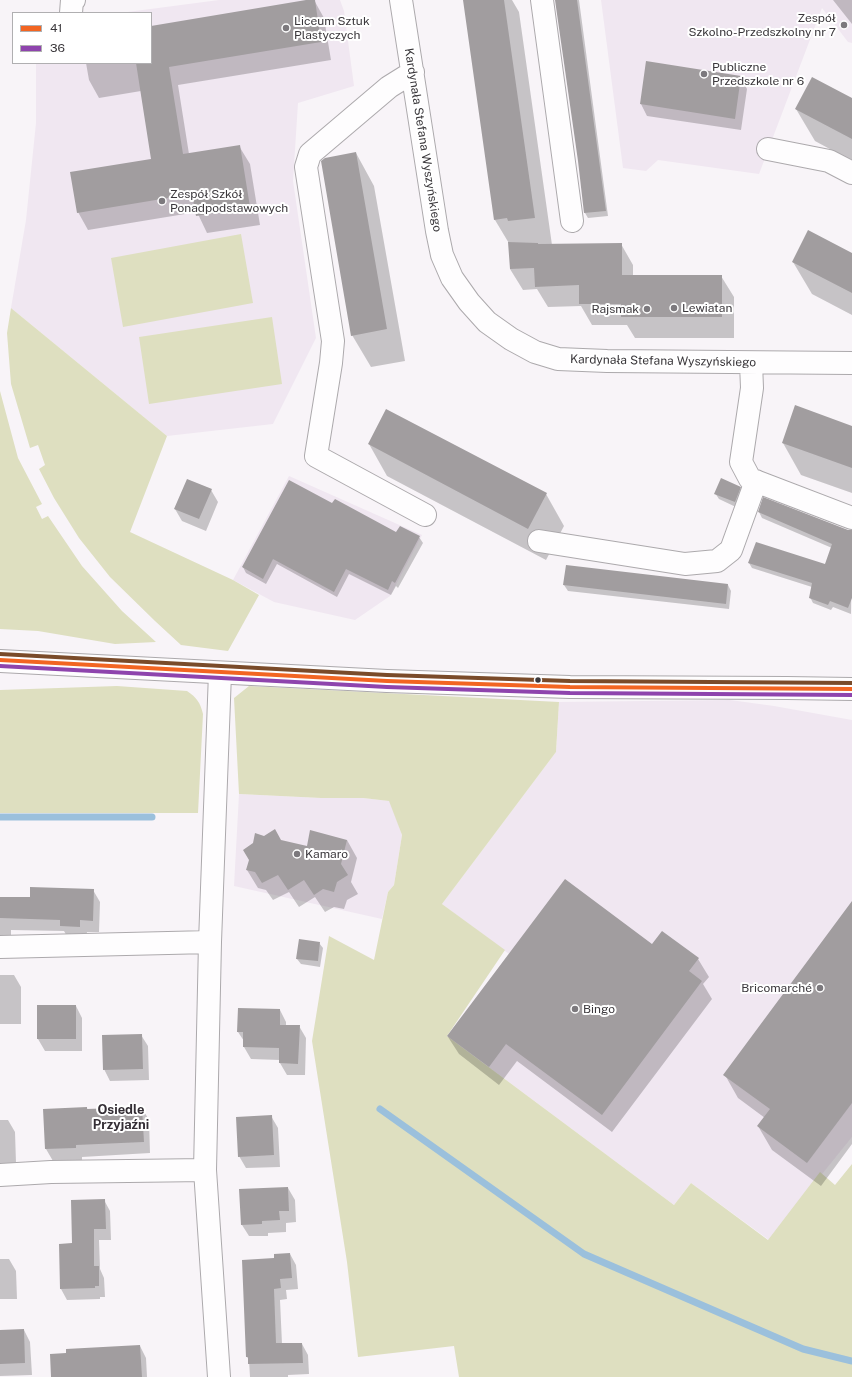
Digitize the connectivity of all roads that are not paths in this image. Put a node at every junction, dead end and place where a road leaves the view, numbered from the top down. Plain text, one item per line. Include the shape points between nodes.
1 (74, 0) edge
2 (401, 0) edge
3 (542, 0) edge
4 (71, 12) edge
5 (413, 72) junction
6 (768, 149) dead end
7 (852, 173) edge
8 (572, 222) dead end
9 (751, 363) junction
10 (852, 363) edge
11 (756, 481) junction
12 (425, 515) dead end
13 (852, 518) edge
14 (539, 541) dead end
15 (0, 661) edge
16 (220, 673) junction
17 (852, 689) edge
18 (210, 942) junction
19 (0, 947) edge
20 (205, 1170) junction
21 (0, 1175) edge
22 (219, 1377) edge

1 - 4 street
2 - 5 street, Kardynała Stefana Wyszyńskiego
3 - 8 street
5 - 9 street, Kardynała Stefana Wyszyńskiego via 442,255 452,278 468,302 487,322 535,352 558,359
5 - 12 street via 389,87 310,154 306,167 333,341 316,456
6 - 7 street via 829,161
9 - 10 street, Kardynała Stefana Wyszyńskiego
9 - 11 street via 752,388 741,462 750,479
11 - 13 street
11 - 14 street via 731,550 717,561 685,564
15 - 16 street
16 - 17 street via 570,687
16 - 18 street
18 - 19 street
18 - 20 street
20 - 21 street
20 - 22 street

